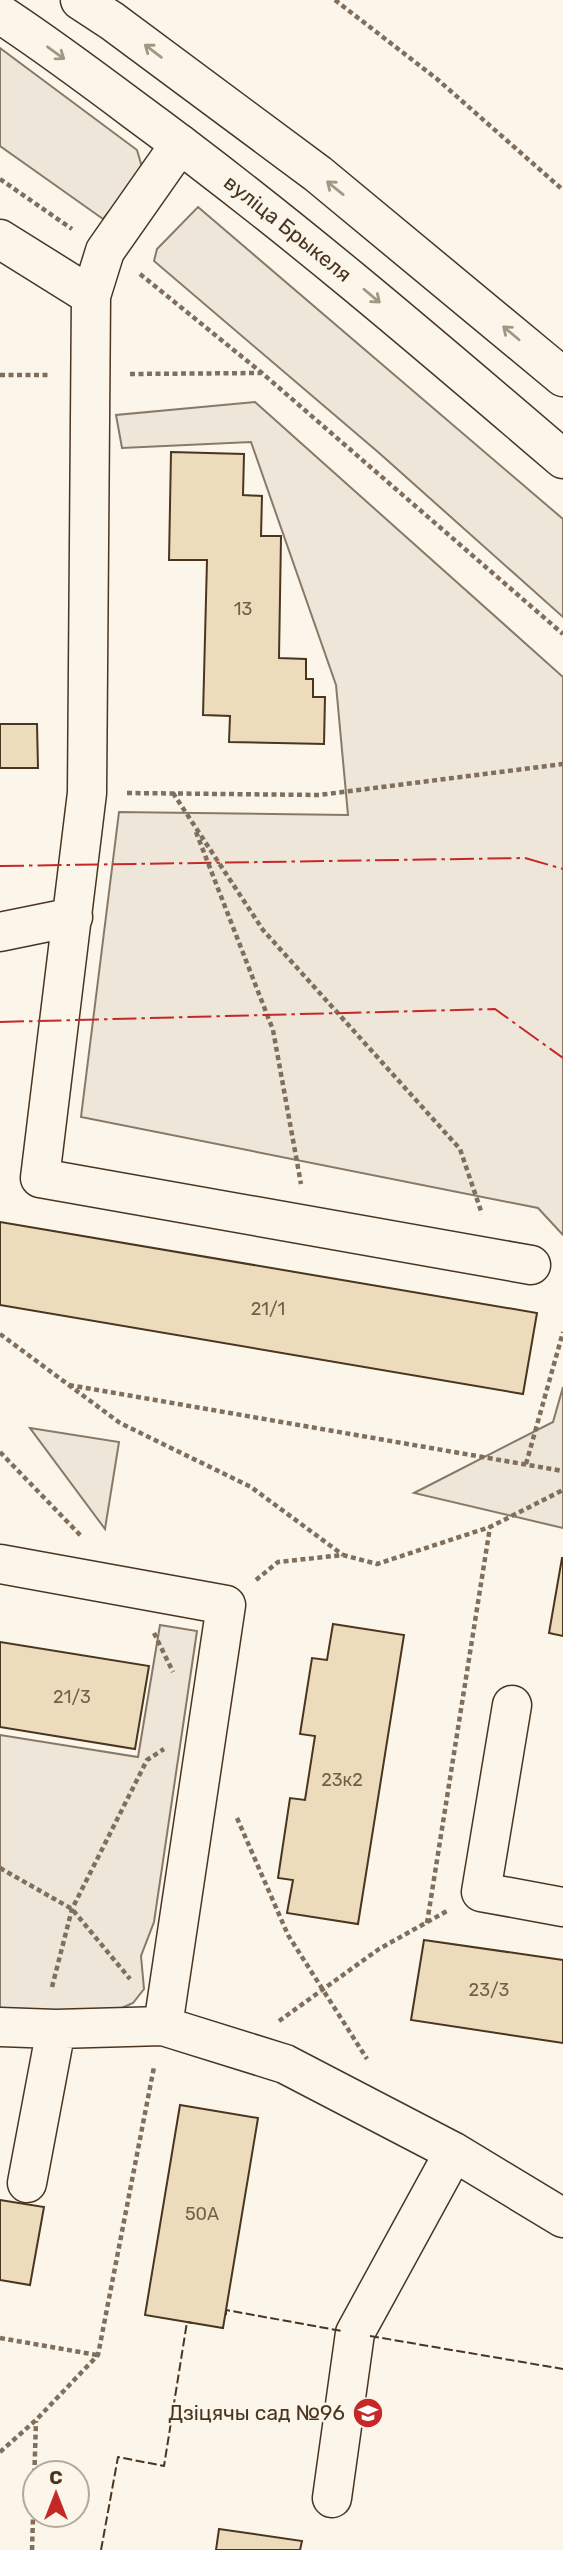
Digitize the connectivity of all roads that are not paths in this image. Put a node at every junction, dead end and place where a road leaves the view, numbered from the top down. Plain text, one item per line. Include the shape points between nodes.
1 (80, 0) edge
2 (0, 14) edge
3 (180, 144) junction
4 (0, 239) edge
5 (91, 296) junction
6 (563, 377) edge
7 (563, 458) edge
8 (73, 917) junction
9 (0, 932) edge
10 (514, 1262) road end
11 (0, 1564) edge
12 (512, 1706) dead end
13 (563, 1907) edge
14 (163, 2026) junction
15 (0, 2027) edge
16 (49, 2029) junction
17 (454, 2152) junction
18 (27, 2183) dead end
19 (563, 2218) edge
20 (332, 2498) dead end

6 -> 1 main road via 318,174
2 -> 3 main road, вуліца Брыкеля
3 - 5 main road via 105,251
3 -> 7 main road, вуліца Брыкеля via 355,281
4 - 5 main road
5 - 8 main road via 88,793
8 - 9 main road
8 - 10 main road via 40,1178
11 - 14 main road via 226,1605
12 - 13 main road via 481,1892
14 - 16 main road
14 - 17 main road via 285,2064
15 - 16 main road
16 - 18 main road
17 - 19 main road
17 - 20 main road via 355,2333

